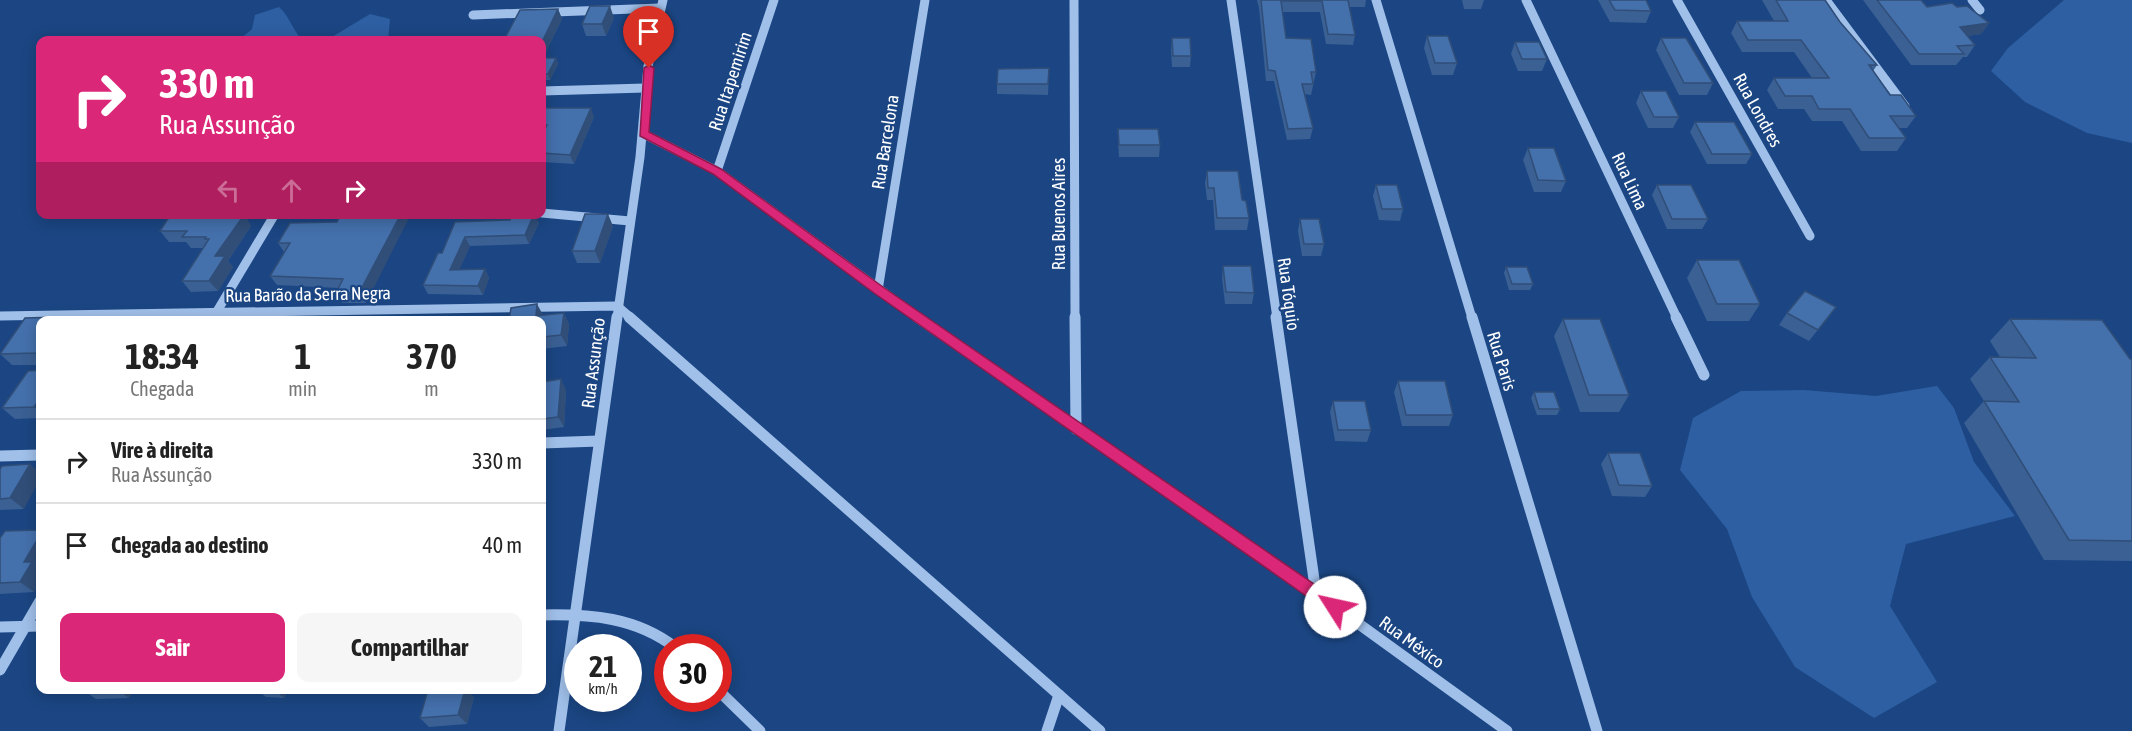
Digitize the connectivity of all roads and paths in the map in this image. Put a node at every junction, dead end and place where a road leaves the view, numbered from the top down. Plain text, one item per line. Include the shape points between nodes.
1 (774, 0) edge
2 (925, 0) edge
3 (1074, 0) edge
4 (1231, 0) edge
5 (1376, 0) edge
6 (1526, 0) edge
7 (1677, 0) edge
8 (1827, 0) edge
9 (1972, 0) edge
10 (661, 4) edge
11 (1980, 10) dead end
12 (473, 15) dead end
13 (645, 88) junction
14 (546, 91) edge
15 (1909, 112) edge
16 (644, 134) junction
17 (717, 171) junction
18 (546, 213) edge
19 (272, 219) edge
20 (630, 221) junction
21 (1810, 236) dead end
22 (878, 290) junction
23 (617, 306) junction
24 (0, 316) edge
25 (214, 316) edge
26 (1704, 375) dead end
27 (1076, 429) junction
28 (599, 441) junction
29 (546, 443) edge
30 (36, 455) edge
31 (0, 456) edge
32 (1316, 593) junction
33 (36, 608) edge
34 (579, 614) junction
35 (546, 615) edge
36 (25, 626) junction
37 (36, 626) edge
38 (0, 627) edge
39 (658, 634) edge
40 (0, 670) edge
41 (1059, 695) junction
42 (732, 704) edge
43 (559, 731) edge
44 (760, 731) edge
45 (1047, 731) edge
46 (1100, 731) edge
47 (1507, 731) edge
48 (1597, 731) edge

1 - 17 street, Rua Itapemirim
2 - 22 street, Rua Barcelona
3 - 27 street, Rua Buenos Aires
4 - 32 street, Rua Tóquio
5 - 48 street, Rua Paris
6 - 26 street, Rua Lima
7 - 21 street, Rua Londres
8 - 15 street
9 - 11 street
10 - 12 street
10 - 13 street, Rua Assunção
13 - 14 street
13 - 16 street, Rua Assunção
16 - 17 street, Rua México
16 - 20 street, Rua Assunção
17 - 22 street, Rua México
18 - 20 street
19 - 25 street
20 - 23 street, Rua Assunção
22 - 27 street, Rua México
23 - 25 street, Rua Barão da Serra Negra
23 - 28 street, Rua Assunção
23 - 41 street
24 - 25 street, Rua Barão da Serra Negra
27 - 32 street, Rua México
28 - 29 street
28 - 34 street, Rua Assunção
30 - 31 street
32 - 47 street, Rua México
33 - 36 street
34 - 35 street
34 - 39 street via 649,627
34 - 43 street, Rua Assunção
36 - 37 street
36 - 38 street
36 - 40 street
41 - 45 street
41 - 46 street
42 - 44 street

